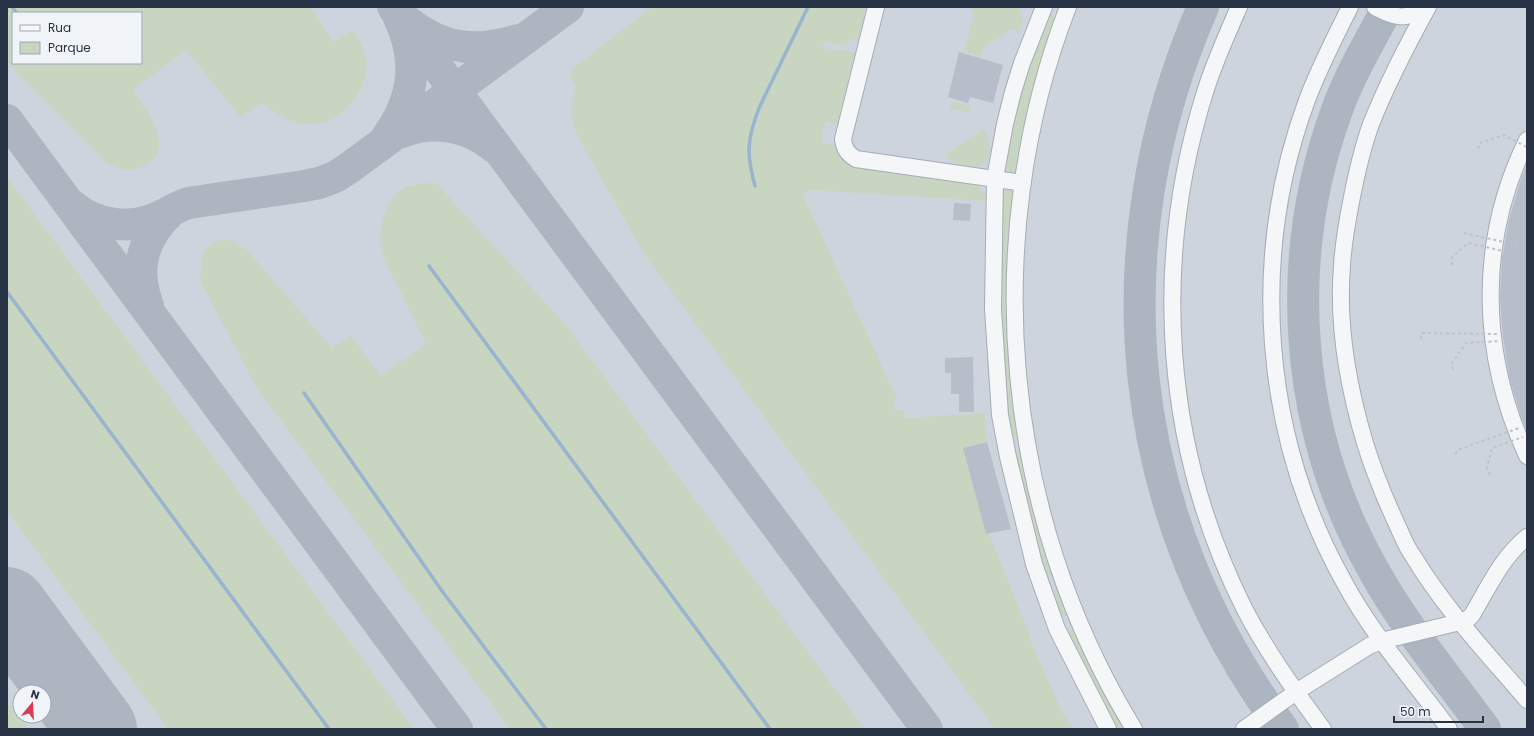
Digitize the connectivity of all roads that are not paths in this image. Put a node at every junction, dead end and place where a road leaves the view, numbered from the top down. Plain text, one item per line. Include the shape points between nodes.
1 (876, 7) edge
2 (1044, 7) edge
3 (1050, 7) edge
4 (1239, 7) edge
5 (1350, 7) edge
6 (1375, 7) edge
7 (1424, 7) edge
8 (1428, 7) edge
9 (1067, 10) edge
10 (1527, 140) edge
11 (995, 178) junction
12 (1023, 183) junction
13 (1016, 443) junction
14 (1527, 456) edge
15 (1527, 537) edge
16 (1067, 592) junction
17 (1046, 598) junction
18 (1074, 610) junction
19 (1052, 617) junction
20 (1460, 622) junction
21 (1380, 641) junction
22 (1296, 692) junction
23 (1527, 700) edge
24 (1108, 729) edge
25 (1134, 729) edge
26 (1244, 729) edge
27 (1323, 729) edge
28 (1449, 729) edge

1 - 11 lane via 843,139 846,151 856,158
2 - 11 lane via 1013,92
3 - 9 lane
4 - 22 lane via 1206,87 1182,179 1173,254 1174,364 1187,447 1219,551 1246,611
5 - 21 lane via 1326,54 1308,98 1290,155 1276,225 1271,315 1277,385 1284,424 1306,501 1323,542 1344,582
6 - 7 lane via 1396,17 1417,13
8 - 20 lane via 1383,97 1371,125 1358,168 1342,266 1341,313 1345,360 1355,410 1371,462 1411,554 1438,596
9 - 12 lane via 1039,99
10 - 14 lane via 1503,200 1491,269 1490,304 1498,373 1509,412
11 - 12 lane
11 - 13 lane via 993,309 1000,415
12 - 13 lane via 1014,295
13 - 16 lane
13 - 17 lane via 1034,564
15 - 20 lane via 1505,560 1472,615
16 - 17 lane via 1063,586 1053,584 1048,588
16 - 18 lane
17 - 19 lane
18 - 19 lane via 1073,618 1068,623 1057,623
18 - 25 lane via 1108,683
19 - 24 lane
20 - 21 lane
20 - 23 lane
21 - 22 lane
21 - 28 lane
22 - 26 lane
22 - 27 lane

